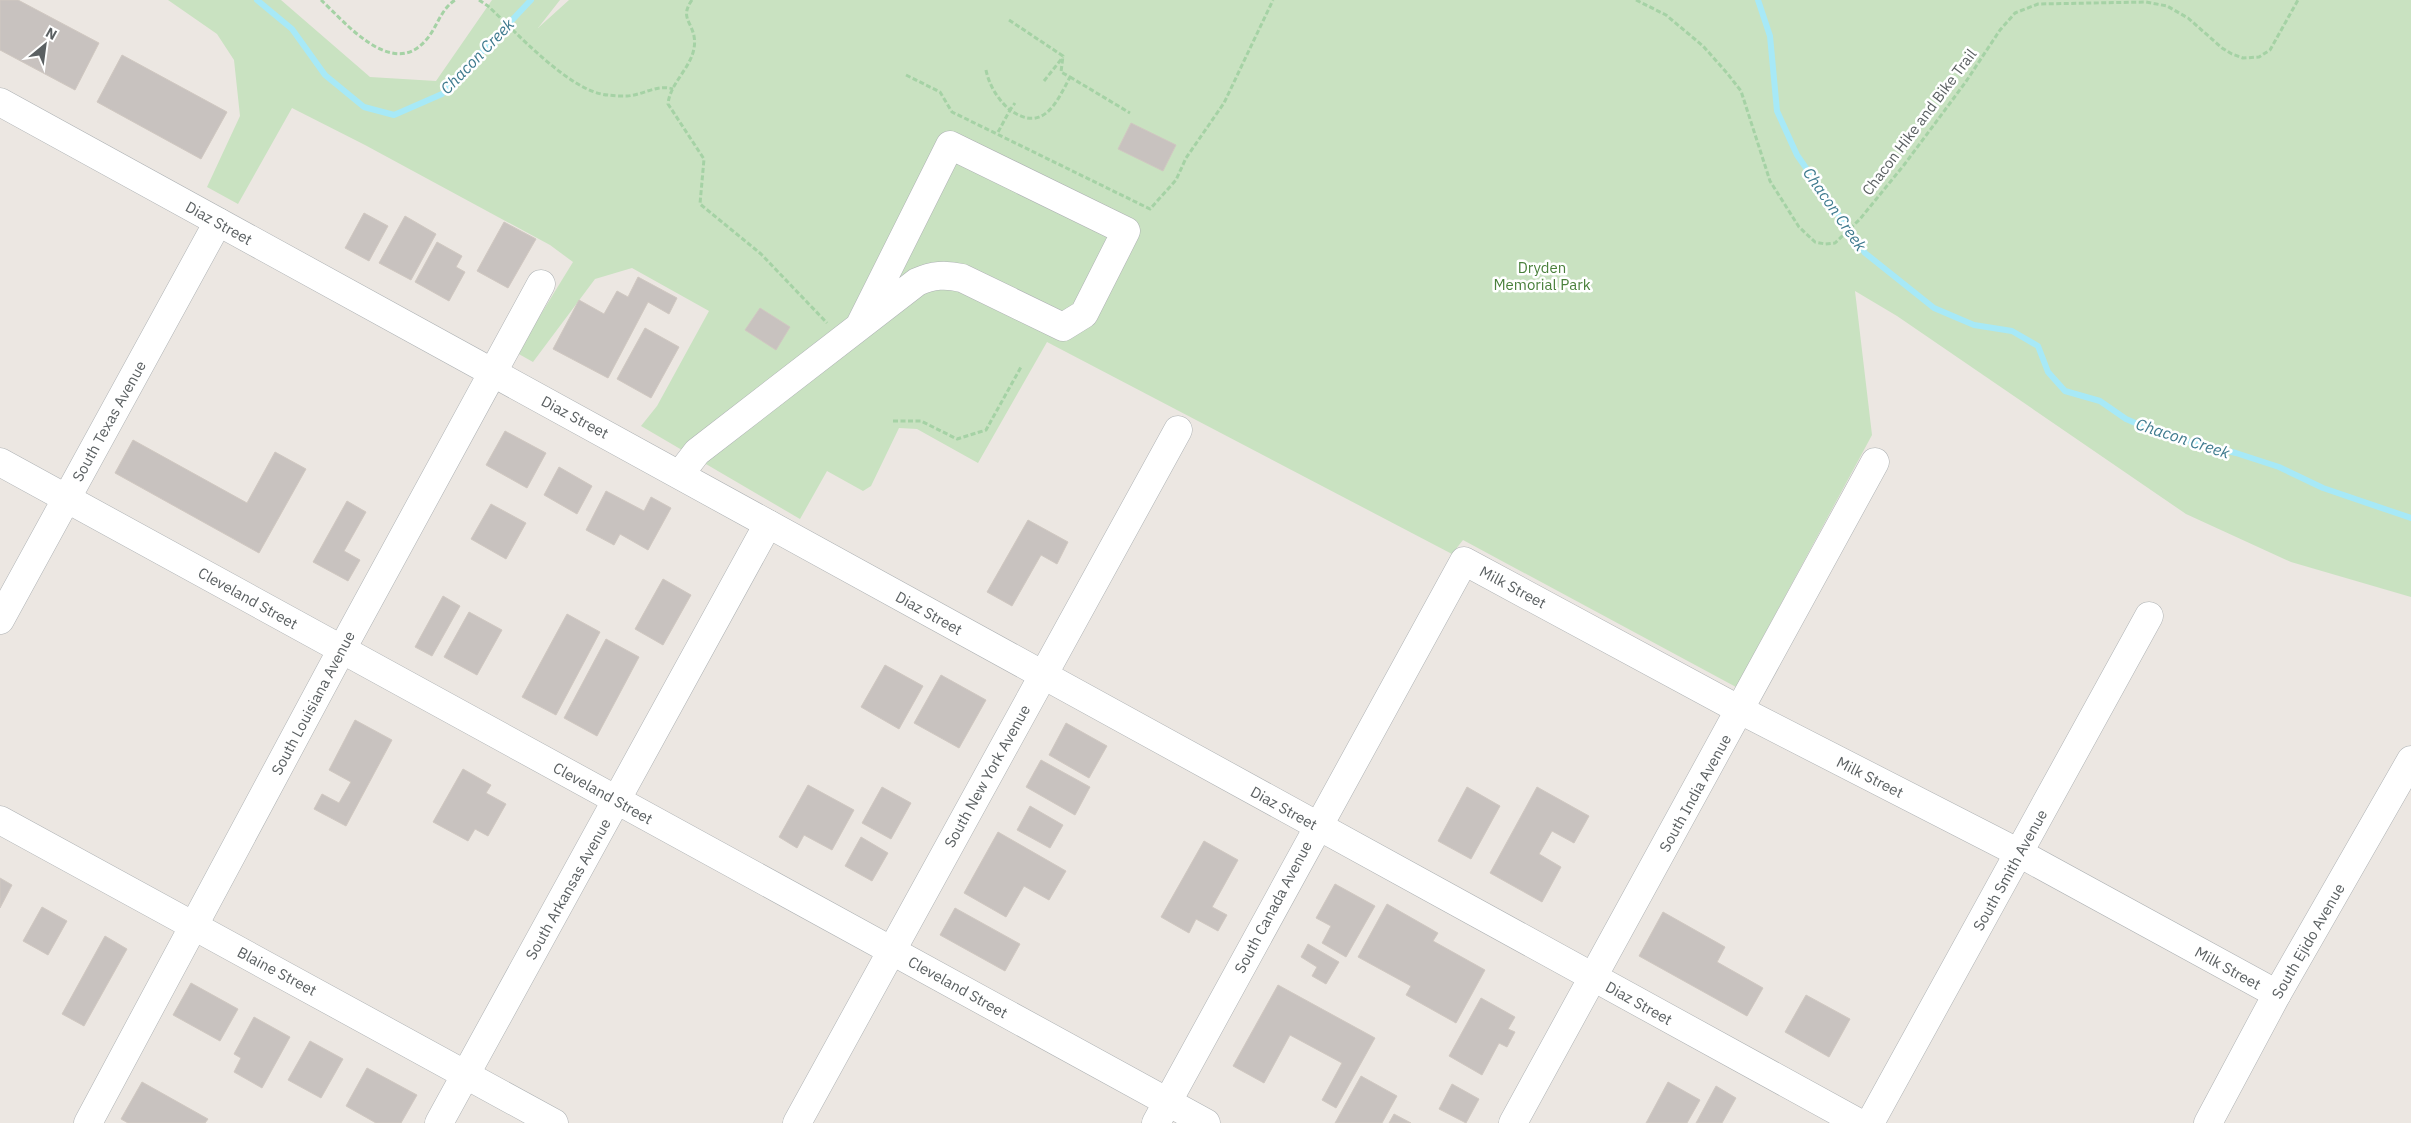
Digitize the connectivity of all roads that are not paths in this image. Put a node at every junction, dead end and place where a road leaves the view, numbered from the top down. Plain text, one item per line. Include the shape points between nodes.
1 (0, 102) edge
2 (218, 222) junction
3 (541, 284) dead end
4 (860, 325) junction
5 (493, 373) junction
6 (1178, 430) dead end
7 (0, 462) edge
8 (1876, 462) dead end
9 (680, 474) junction
10 (66, 499) junction
11 (768, 524) junction
12 (1464, 561) joint
13 (2149, 616) dead end
14 (0, 620) edge
15 (342, 649) junction
16 (1043, 675) junction
17 (1740, 710) junction
18 (2411, 760) edge
19 (617, 800) junction
20 (0, 820) edge
21 (1317, 826) junction
22 (2019, 854) junction
23 (194, 926) junction
24 (892, 951) junction
25 (1592, 977) junction
26 (2276, 994) junction
27 (466, 1074) junction
28 (1162, 1112) edge
29 (88, 1123) edge
30 (439, 1123) edge
31 (554, 1123) edge
32 (798, 1123) edge
33 (1206, 1123) edge
34 (1513, 1123) edge
35 (1859, 1123) edge
36 (1870, 1123) edge
37 (2208, 1123) edge

1 - 2 street, Diaz Street
2 - 5 street, Diaz Street
2 - 10 street, South Texas Avenue
3 - 5 street, South Louisiana Avenue
4 - 4 street via 950,145 1126,231 1084,314 1063,327 962,278 946,274 916,282
4 - 9 street via 697,452
5 - 9 street, Diaz Street
5 - 15 street, South Louisiana Avenue
6 - 16 street, South New York Avenue
7 - 10 street, Cleveland Street
8 - 17 street, South India Avenue
9 - 11 street, Diaz Street
10 - 14 street, South Texas Avenue
10 - 15 street, Cleveland Street
11 - 16 street, Diaz Street
11 - 19 street, South Arkansas Avenue
12 - 17 street, Milk Street
12 - 21 street, South Canada Avenue
13 - 22 street, South Smith Avenue
15 - 19 street, Cleveland Street
15 - 23 street, South Louisiana Avenue
16 - 21 street, Diaz Street
16 - 24 street, South New York Avenue
17 - 22 street, Milk Street
17 - 25 street, South India Avenue
18 - 26 street, South Ejido Avenue
19 - 24 street, Cleveland Street
19 - 27 street, South Arkansas Avenue
20 - 23 street, Blaine Street
21 - 25 street, Diaz Street
21 - 28 street, South Canada Avenue
22 - 26 street, Milk Street
22 - 36 street, South Smith Avenue
23 - 27 street, Blaine Street
23 - 29 street, South Louisiana Avenue
24 - 28 street, Cleveland Street
24 - 32 street, South New York Avenue
25 - 34 street, South India Avenue
25 - 35 street, Diaz Street
26 - 37 street, South Ejido Avenue
27 - 30 street, South Arkansas Avenue
27 - 31 street, Blaine Street
28 - 33 street, Cleveland Street

